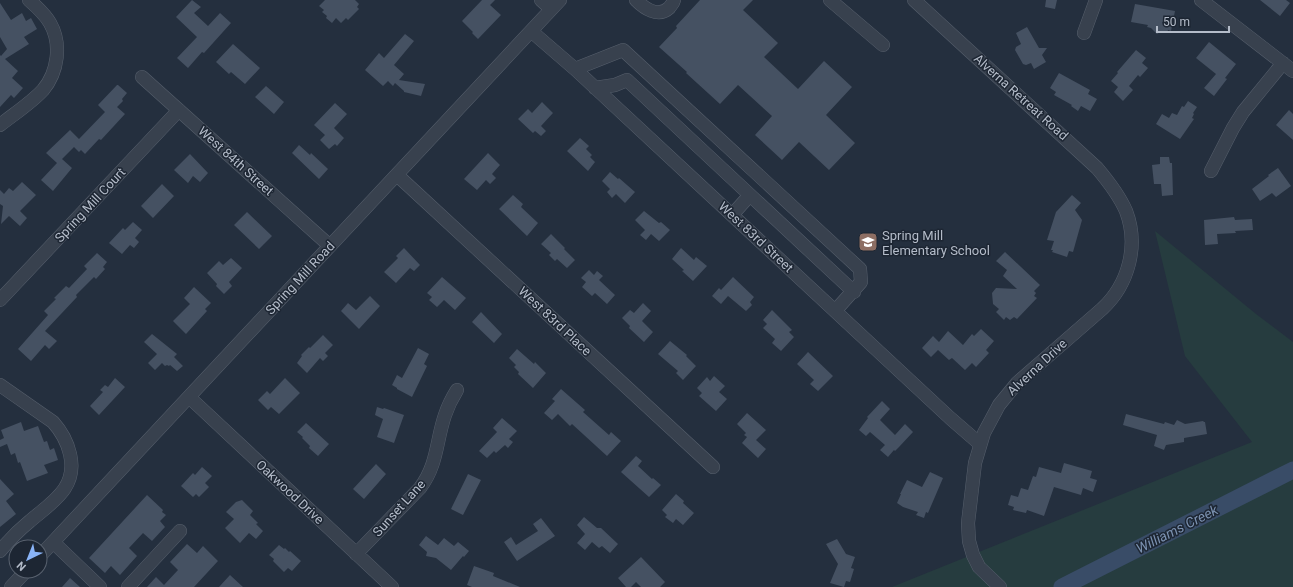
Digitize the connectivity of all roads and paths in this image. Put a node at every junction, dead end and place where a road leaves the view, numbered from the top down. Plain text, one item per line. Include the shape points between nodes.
1 (29, 0) edge
2 (541, 0) edge
3 (636, 0) edge
4 (674, 0) edge
5 (830, 0) edge
6 (914, 0) edge
7 (1096, 0) edge
8 (1205, 1) edge
9 (556, 5) edge
10 (531, 31) junction
11 (1084, 33) dead end
12 (883, 45) dead end
13 (1282, 62) junction
14 (575, 69) junction
15 (1293, 71) edge
16 (142, 77) dead end
17 (615, 85) junction
18 (595, 88) junction
19 (614, 106) junction
20 (179, 110) junction
21 (0, 126) edge
22 (1211, 171) dead end
23 (397, 175) junction
24 (750, 195) junction
25 (1121, 201) joint
26 (732, 215) junction
27 (330, 246) junction
28 (854, 292) junction
29 (0, 300) edge
30 (835, 311) junction
31 (0, 385) edge
32 (457, 390) dead end
33 (189, 397) junction
34 (980, 444) junction
35 (713, 467) dead end
36 (180, 531) dead end
37 (53, 542) junction
38 (48, 547) edge
39 (0, 551) edge
40 (356, 554) junction
41 (18, 579) edge
42 (11, 587) edge
43 (100, 587) edge
44 (128, 587) edge
45 (392, 587) edge
46 (1000, 587) edge

1 - 21 street via 41,10 51,25 56,42 56,62 44,88
2 - 9 street
3 - 4 street via 643,8 658,13 666,10
5 - 12 street
6 - 25 street, Alverna Retreat Road via 1082,153
7 - 11 street
8 - 13 street
9 - 10 street, Spring Mill Road
10 - 14 street, West 83rd Street
10 - 23 street, Spring Mill Road
13 - 15 street
13 - 22 street via 1243,112
14 - 18 street, West 83rd Street
14 - 28 street via 623,50 860,270 861,282
16 - 20 street, West 84th Street
17 - 18 street
17 - 19 street
17 - 24 street via 627,80
18 - 19 street, West 83rd Street
19 - 26 street, West 83rd Street
20 - 27 street, West 84th Street
20 - 29 street, Spring Mill Court
23 - 27 street, Spring Mill Road
23 - 35 street, West 83rd Place
24 - 26 street
24 - 28 street
25 - 34 street, Alverna Drive via 1130,223 1132,250 1128,268 1119,288 1105,306 1013,387 993,415
26 - 30 street, West 83rd Street
27 - 33 street, Spring Mill Road
28 - 30 street
30 - 34 street, West 83rd Street
31 - 39 street via 59,429 69,448 71,466 69,480 60,496 21,528
32 - 40 street, Sunset Lane via 447,410 430,473
33 - 37 street, Spring Mill Road
33 - 40 street, Oakwood Drive
34 - 46 street, Alverna Drive via 975,463 968,522 969,541 979,567
36 - 44 street
37 - 38 street, Spring Mill Road
37 - 43 street
40 - 45 street, Oakwood Drive
41 - 42 street

